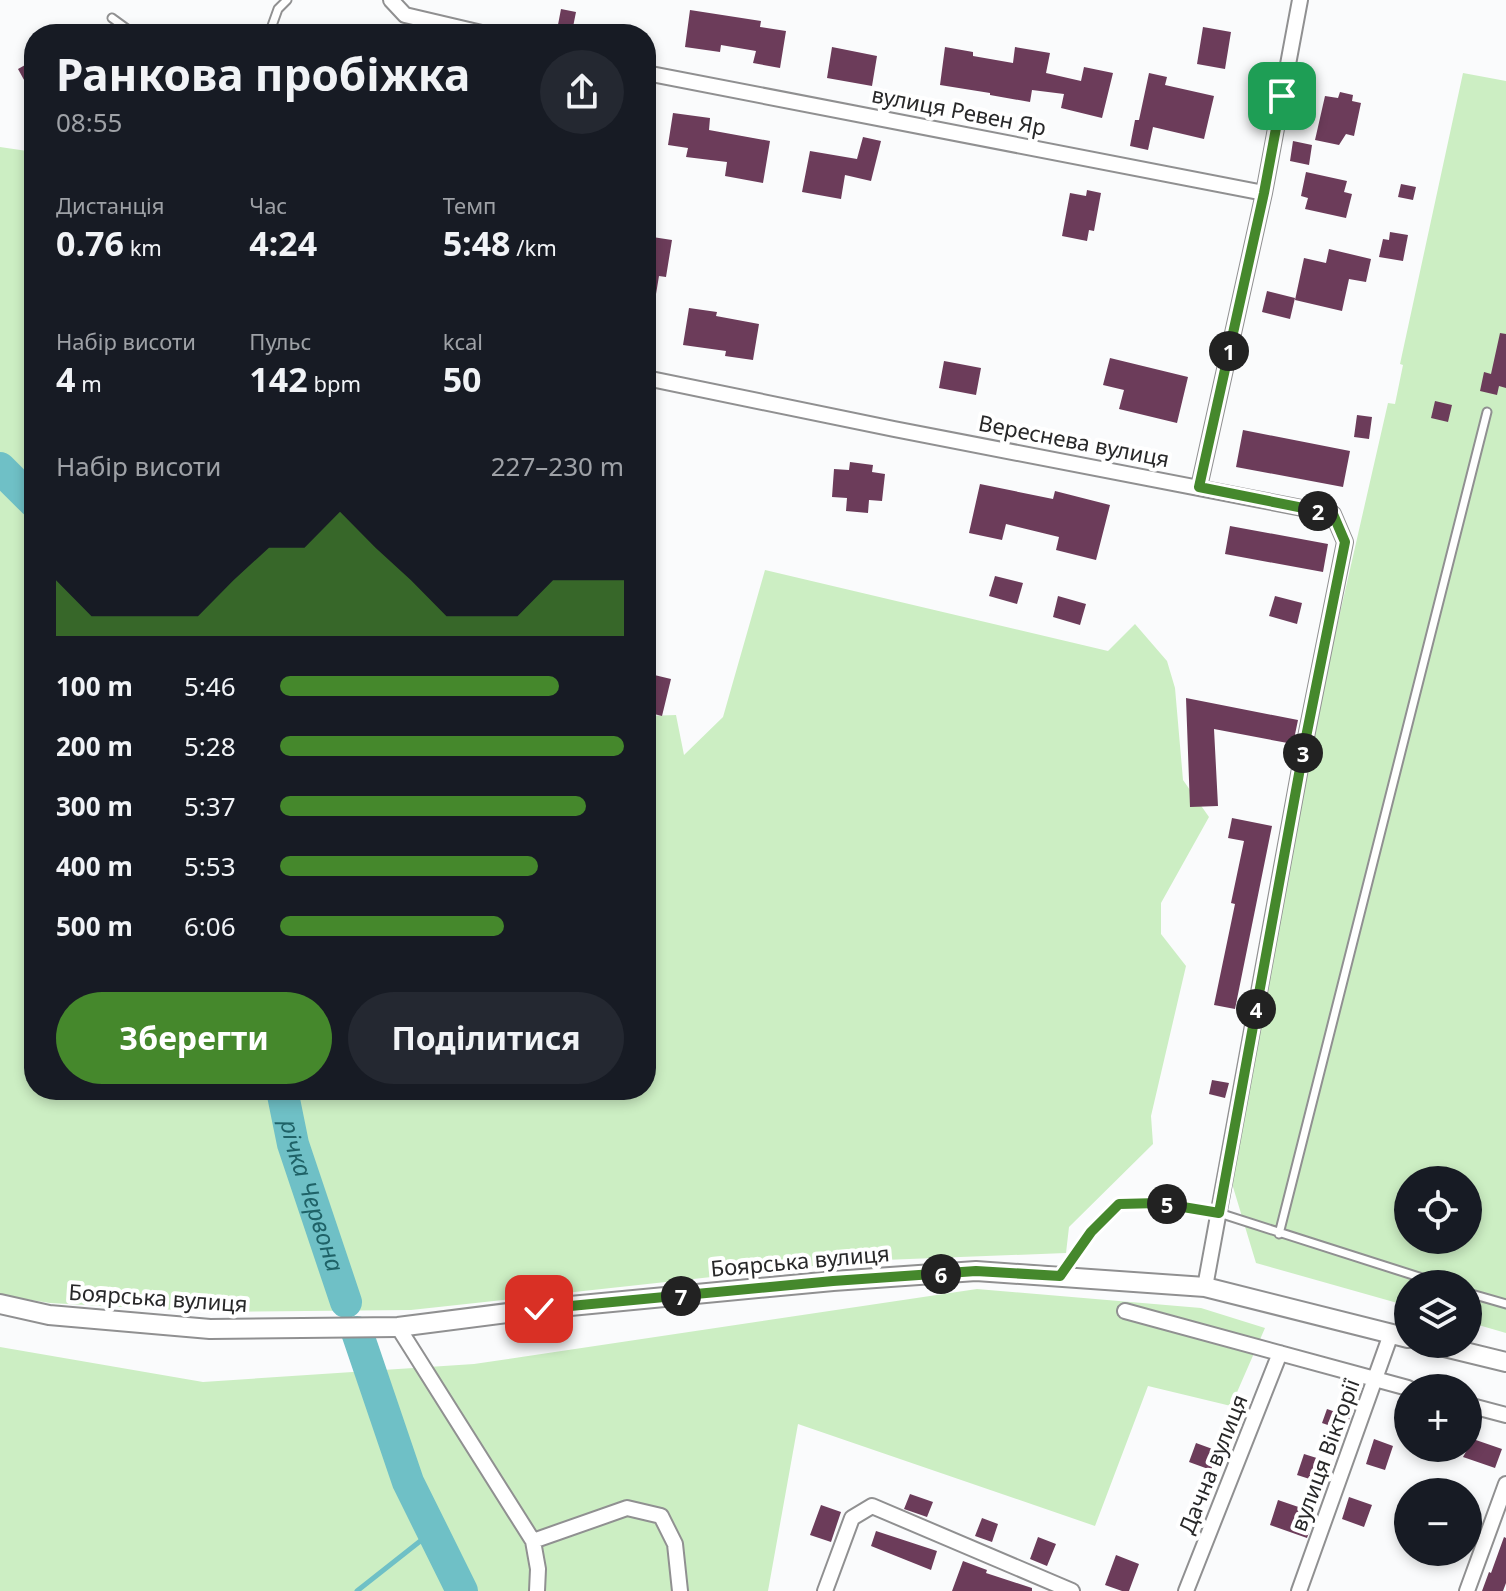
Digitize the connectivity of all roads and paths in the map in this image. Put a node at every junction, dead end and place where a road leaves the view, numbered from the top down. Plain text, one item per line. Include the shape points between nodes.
1 (287, 0) edge
2 (391, 0) edge
3 (1300, 0) edge
4 (112, 18) dead end
5 (120, 24) edge
6 (273, 24) edge
7 (443, 24) edge
8 (656, 75) edge
9 (1264, 193) junction
10 (656, 380) edge
11 (1487, 412) dead end
12 (1199, 487) junction
13 (1219, 1213) junction
14 (1279, 1234) junction
15 (1396, 1270) edge
16 (1060, 1276) junction
17 (1205, 1287) junction
18 (1482, 1297) edge
19 (0, 1304) edge
20 (1506, 1304) edge
21 (1125, 1311) dead end
22 (398, 1327) junction
23 (1394, 1335) edge
24 (1394, 1345) edge
25 (1280, 1353) junction
26 (1482, 1356) edge
27 (1506, 1362) edge
28 (1375, 1379) junction
29 (1394, 1384) edge
30 (1482, 1409) edge
31 (1506, 1415) edge
32 (1506, 1484) edge
33 (533, 1541) junction
34 (537, 1591) edge
35 (680, 1591) edge
36 (825, 1591) edge
37 (1072, 1591) edge
38 (1186, 1591) edge
39 (1299, 1591) edge
40 (1467, 1591) edge

1 - 6 lane
2 - 7 street via 405,15
3 - 9 street
4 - 5 lane
8 - 9 street, вулиця Ревен Яр
9 - 12 street
10 - 12 street, Вереснева вулиця
11 - 14 lane
12 - 13 street, Вереснева вулиця via 1333,514 1345,542
13 - 14 lane
13 - 16 lane via 1159,1203 1119,1204
13 - 17 street, Вереснева вулиця
14 - 15 lane
16 - 17 street, Боярська вулиця
16 - 22 street, Боярська вулиця via 976,1271 833,1281
17 - 23 street, Боярська вулиця
18 - 20 lane
19 - 22 street, Боярська вулиця via 49,1315 210,1329
21 - 25 street
22 - 33 street
24 - 28 street, вулиця Вікторії
25 - 28 street
25 - 38 street, Дачна вулиця
26 - 27 street
28 - 29 street
28 - 39 street, вулиця Вікторії
30 - 31 street
32 - 40 street
33 - 34 street
33 - 35 street via 627,1508 661,1516 675,1544
36 - 37 street via 852,1518 872,1506

